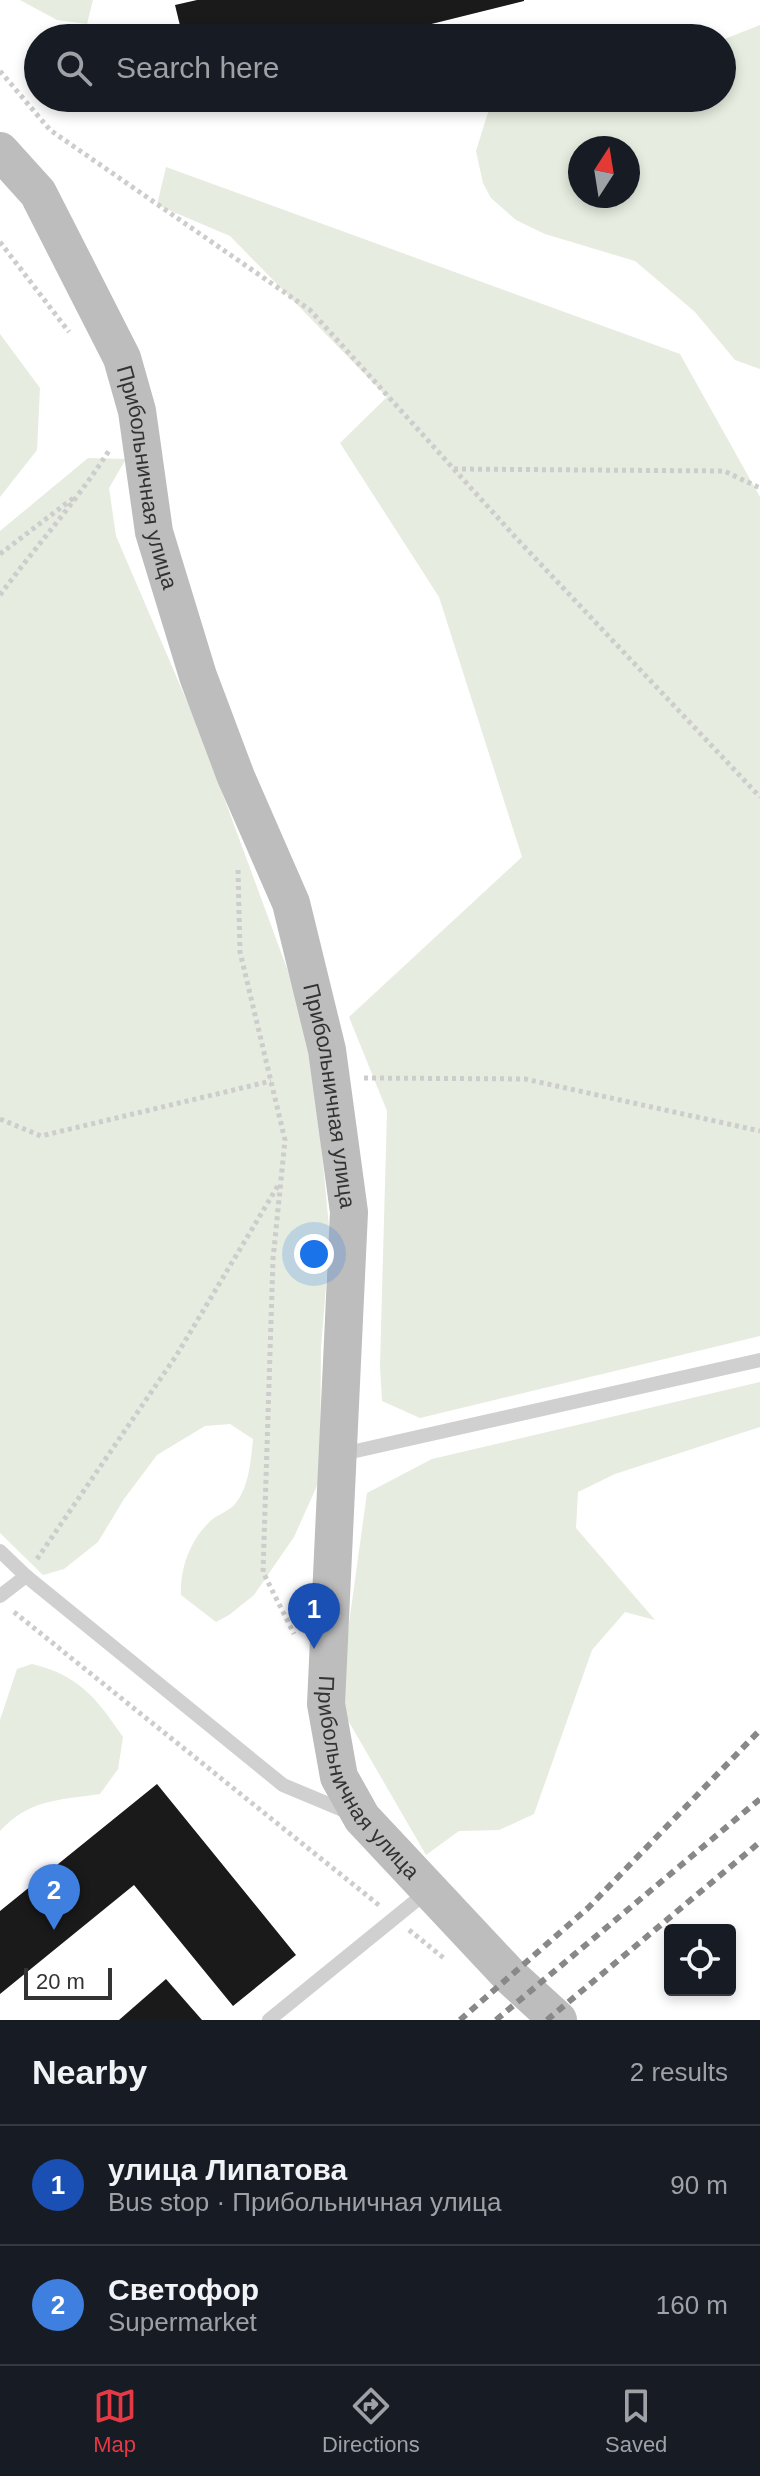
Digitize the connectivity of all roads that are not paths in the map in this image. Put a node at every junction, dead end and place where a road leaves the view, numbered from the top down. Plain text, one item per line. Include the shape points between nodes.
1 (0, 151) edge
2 (760, 1360) edge
3 (338, 1455) junction
4 (0, 1551) edge
5 (26, 1576) junction
6 (0, 1596) edge
7 (362, 1818) junction
8 (430, 1890) junction
9 (269, 2020) edge
10 (558, 2020) edge

1 - 3 street, Прибольничная улица via 38,193 122,358 137,411 154,532 198,676 291,903 327,1050 349,1212
2 - 3 lane
3 - 7 street, Прибольничная улица via 326,1704 339,1777
4 - 5 lane
5 - 6 lane
5 - 7 lane via 283,1785
7 - 8 street, Прибольничная улица
8 - 9 lane
8 - 10 street, Прибольничная улица

